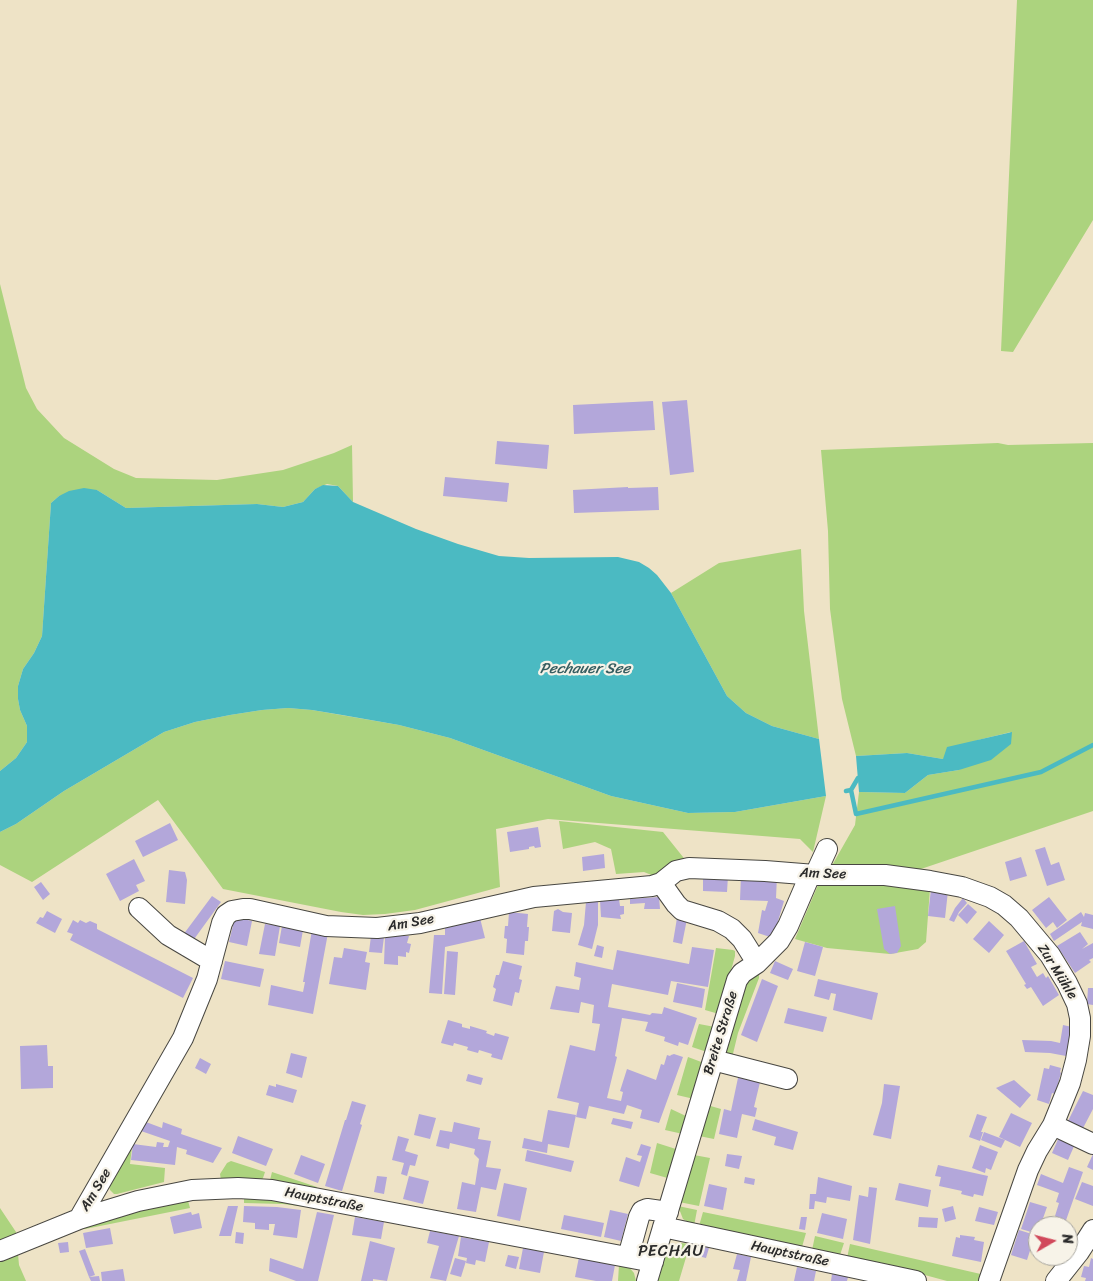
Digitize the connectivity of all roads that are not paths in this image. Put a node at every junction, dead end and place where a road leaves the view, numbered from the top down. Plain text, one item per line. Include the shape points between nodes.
1 (827, 849) dead end
2 (812, 875) junction
3 (930, 881) joint
4 (661, 882) junction
5 (139, 908) dead end
6 (212, 961) junction
7 (757, 963) junction
8 (713, 1060) junction
9 (787, 1079) dead end
10 (1053, 1125) junction
11 (1093, 1144) edge
12 (79, 1218) junction
13 (666, 1219) junction
14 (1093, 1230) edge
15 (8, 1248) edge
16 (628, 1257) junction
17 (650, 1272) edge
18 (916, 1281) edge
19 (989, 1281) edge
20 (1056, 1281) edge

1 - 2 street, Breite Straße
2 - 3 street, Am See via 878,875
2 - 4 street, Am See via 689,868 676,871
2 - 7 street, Breite Straße via 784,933 775,947
3 - 10 street, Zur Mühle via 971,890 1008,908 1050,955 1074,996 1080,1018 1076,1060 1069,1088
4 - 6 street, Am See via 534,897 420,923 377,928 326,926 236,910 223,919
4 - 7 street via 682,910 722,922 732,929
5 - 6 street via 168,935
6 - 12 street, Am See via 176,1051
7 - 8 street, Breite Straße via 738,977
8 - 9 street
8 - 13 street, Breite Straße
10 - 11 street
10 - 19 street, Zur Mühle via 1028,1170
12 - 15 street, Hauptstraße
12 - 16 street, Hauptstraße via 192,1190 261,1189
13 - 16 street via 647,1209 642,1211
13 - 17 street, Breite Straße
13 - 18 street, Hauptstraße
14 - 20 street
16 - 17 street, Hauptstraße

